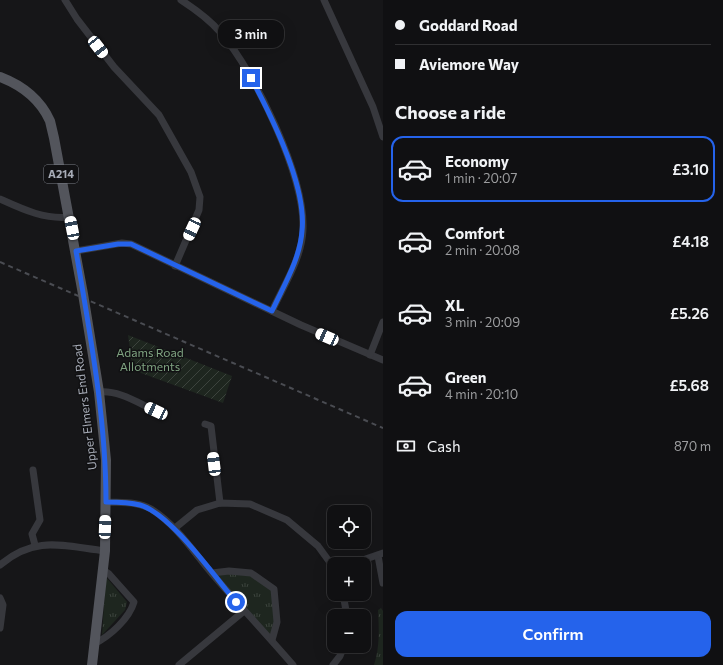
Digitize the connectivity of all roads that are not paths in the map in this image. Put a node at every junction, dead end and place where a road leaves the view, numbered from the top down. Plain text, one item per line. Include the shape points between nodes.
1 (65, 0) edge
2 (182, 0) edge
3 (324, 0) edge
4 (0, 78) edge
5 (383, 137) edge
6 (0, 200) edge
7 (70, 217) junction
8 (76, 251) junction
9 (175, 266) junction
10 (272, 311) junction
11 (383, 322) edge
12 (370, 355) junction
13 (383, 360) edge
14 (99, 392) junction
15 (156, 411) dead end
16 (205, 424) dead end
17 (33, 470) dead end
18 (106, 502) junction
19 (220, 503) junction
20 (175, 528) junction
21 (35, 545) junction
22 (105, 551) junction
23 (380, 555) edge
24 (327, 558) edge
25 (0, 565) edge
26 (103, 570) junction
27 (212, 573) junction
28 (383, 583) edge
29 (0, 598) edge
30 (244, 611) junction
31 (0, 628) edge
32 (272, 640) junction
33 (94, 644) junction
34 (341, 653) edge
35 (92, 665) edge
36 (179, 665) edge
37 (293, 665) edge
38 (334, 665) edge

1 - 9 street via 136,93 159,115 189,167 200,197 198,216
2 - 10 street via 214,26 238,57 271,118 297,188 302,216 301,240 294,265
3 - 5 street via 373,107
4 - 7 main road, Upper Elmers End Road / A214 via 16,84 27,92 47,116
6 - 7 street via 34,214
7 - 8 main road, Upper Elmers End Road / A214
8 - 9 street via 126,243
8 - 14 main road, Upper Elmers End Road / A214
9 - 10 street
10 - 12 street
11 - 12 street
12 - 13 street
14 - 15 street via 117,393
14 - 18 main road, Upper Elmers End Road / A214 via 106,460
16 - 19 street via 211,426
17 - 21 street via 40,520 32,534
18 - 20 street via 141,505
18 - 22 main road, Upper Elmers End Road / A214
19 - 20 street via 197,510
19 - 24 street via 250,504 287,520 318,546
20 - 27 street
21 - 22 street
21 - 25 street via 20,550
22 - 26 main road, Upper Elmers End Road / A214
23 - 28 street
26 - 33 main road, Upper Elmers End Road / A214
26 - 33 street via 134,602 131,614
27 - 30 street
27 - 32 street via 251,573 274,589 277,622
29 - 31 street via 3,605
30 - 32 street
30 - 36 street
32 - 37 street
33 - 35 main road, Upper Elmers End Road / A214
34 - 38 street

